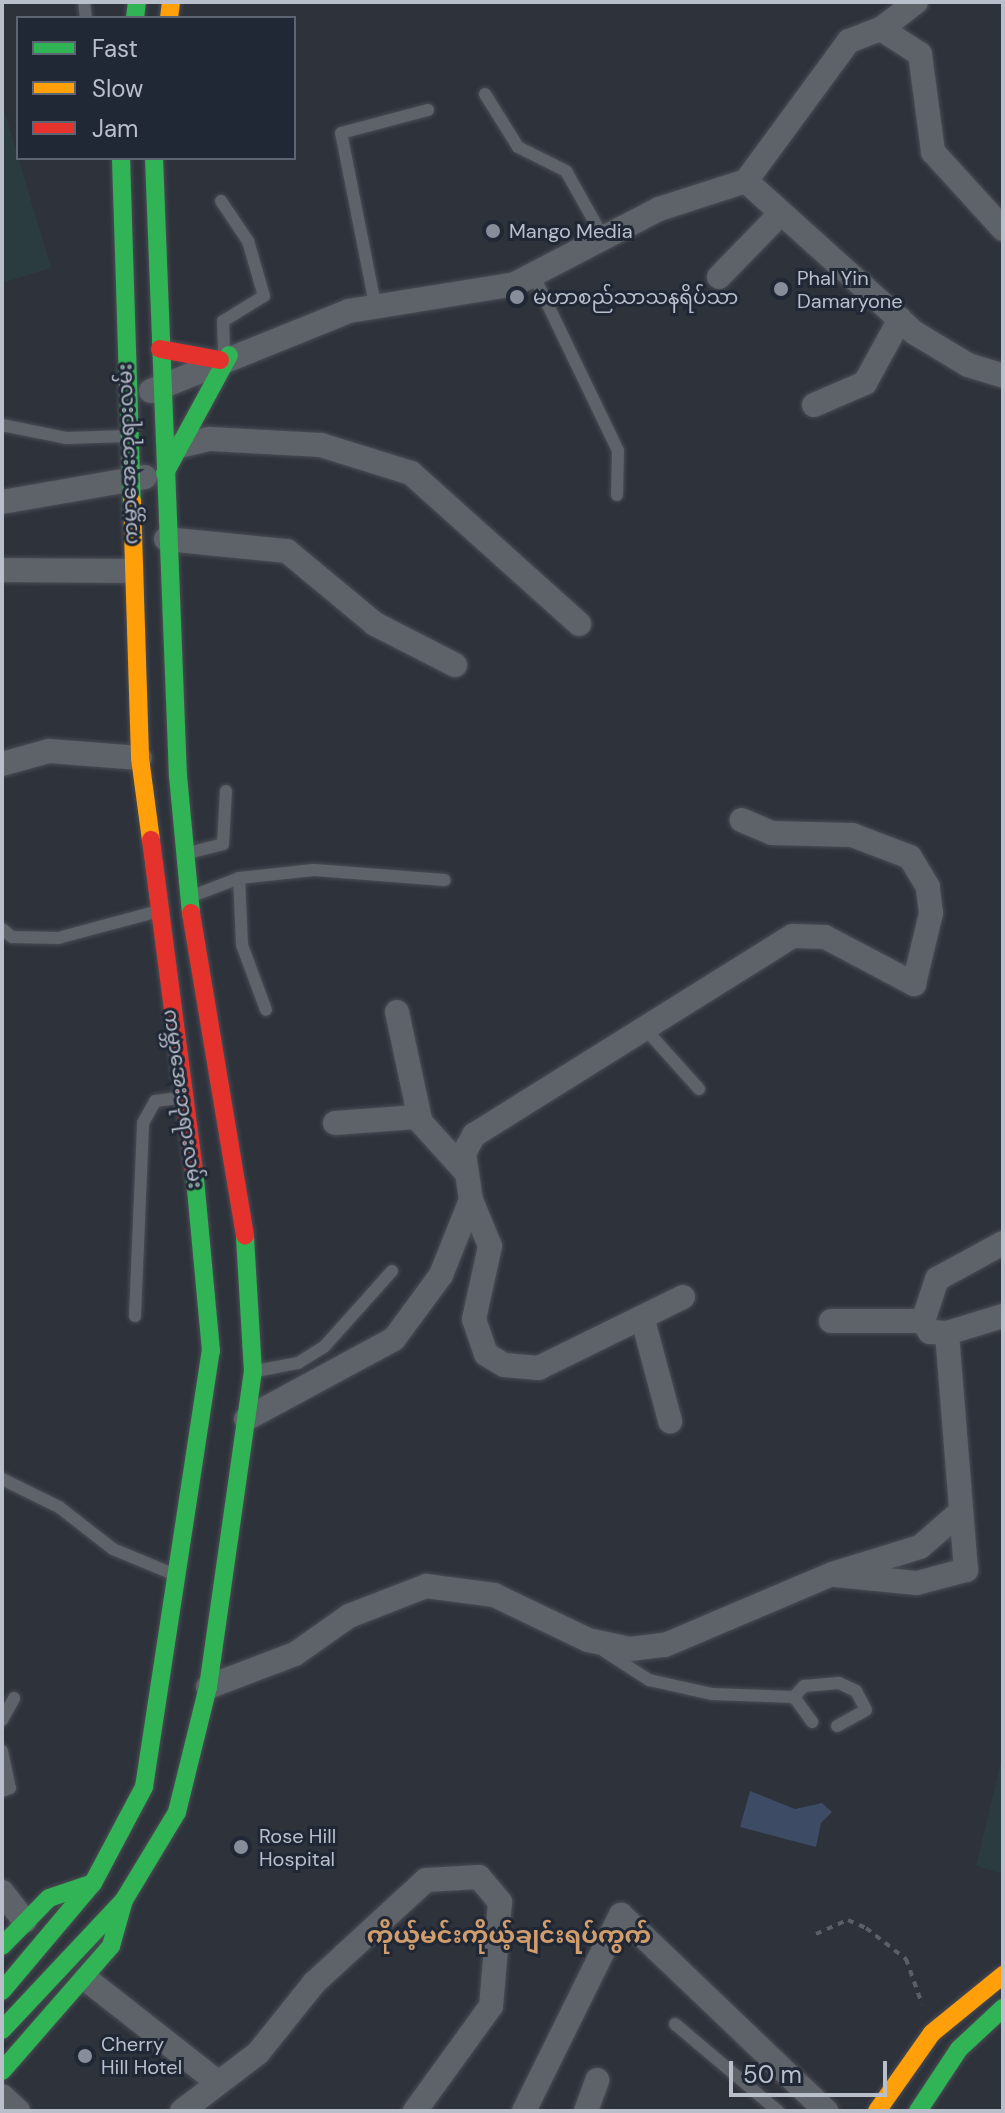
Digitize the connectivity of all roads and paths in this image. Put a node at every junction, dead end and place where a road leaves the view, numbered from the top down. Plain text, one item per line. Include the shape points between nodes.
1 (907, 5) edge
2 (881, 29) junction
3 (485, 94) dead end
4 (428, 110) dead end
5 (121, 160) edge
6 (154, 160) edge
7 (746, 181) junction
8 (221, 201) dead end
9 (781, 213) junction
10 (1003, 229) edge
11 (603, 237) junction
12 (533, 274) junction
13 (719, 277) dead end
14 (375, 304) junction
15 (900, 319) junction
16 (160, 349) junction
17 (225, 358) junction
18 (1003, 376) edge
19 (161, 391) junction
20 (126, 392) junction
21 (814, 405) dead end
22 (2, 425) edge
23 (127, 436) junction
24 (179, 446) junction
25 (164, 475) junction
26 (128, 479) junction
27 (617, 495) dead end
28 (2, 502) edge
29 (166, 539) junction
30 (2, 570) edge
31 (131, 571) junction
32 (579, 624) dead end
33 (455, 665) dead end
34 (140, 758) junction
35 (2, 764) edge
36 (226, 791) dead end
37 (742, 820) dead end
38 (184, 853) junction
39 (239, 878) junction
40 (445, 880) dead end
41 (188, 898) junction
42 (158, 911) junction
43 (2, 929) edge
44 (266, 1010) dead end
45 (397, 1012) dead end
46 (647, 1031) junction
47 (215, 1051) junction
48 (175, 1054) junction
49 (699, 1089) dead end
50 (182, 1097) junction
51 (420, 1119) junction
52 (335, 1123) dead end
53 (465, 1171) junction
54 (471, 1200) junction
55 (203, 1236) junction
56 (1003, 1243) edge
57 (249, 1259) junction
58 (392, 1271) dead end
59 (683, 1297) dead end
60 (135, 1316) dead end
61 (1003, 1316) edge
62 (643, 1320) junction
63 (831, 1321) dead end
64 (923, 1321) junction
65 (947, 1333) junction
66 (253, 1372) junction
67 (246, 1419) junction
68 (670, 1421) dead end
69 (2, 1479) edge
70 (957, 1515) junction
71 (832, 1574) junction
72 (177, 1576) junction
73 (172, 1609) junction
74 (213, 1639) junction
75 (588, 1640) junction
76 (208, 1687) junction
77 (794, 1697) junction
78 (14, 1698) dead end
79 (2, 1720) edge
80 (812, 1722) dead end
81 (837, 1726) dead end
82 (2, 1751) edge
83 (2, 1791) edge
84 (93, 1883) junction
85 (2, 1892) edge
86 (124, 1900) junction
87 (25, 1921) junction
88 (816, 1934) dead end
89 (2, 1946) edge
90 (1003, 1975) edge
91 (86, 1979) junction
92 (2, 1991) edge
93 (1003, 2008) edge
94 (675, 2024) dead end
95 (2, 2030) edge
96 (932, 2033) junction
97 (2, 2071) edge
98 (215, 2080) junction
99 (597, 2080) dead end
100 (2, 2096) edge
101 (18, 2111) edge
102 (182, 2111) edge
103 (415, 2111) edge
104 (524, 2111) edge
105 (586, 2111) edge
106 (778, 2111) edge
107 (826, 2111) edge
108 (877, 2111) edge
109 (918, 2111) edge

1 - 2 street
2 - 7 street via 849,41
2 - 10 street via 920,54 933,152
3 - 11 lane via 518,147 566,171
4 - 14 lane via 341,133
5 - 20 main road, ကမ္ဘာအေးဘုရားလမ်း
6 - 16 main road, ကမ္ဘာအေးဘုရားလမ်း
7 - 9 street
7 - 11 street
8 - 17 lane via 248,241 264,296 223,321
9 - 13 street
9 - 15 street
11 - 12 street
12 - 14 street via 473,294
12 - 27 lane via 618,451
14 - 17 street
15 - 18 street via 968,365
15 - 21 street via 865,383
16 - 17 main road
16 - 19 main road, ကမ္ဘာအေးဘုရားလမ်း
17 - 19 street
17 - 24 main road
19 - 20 street
19 - 25 main road, ကမ္ဘာအေးဘုရားလမ်း
20 - 23 main road, ကမ္ဘာအေးဘုရားလမ်း
22 - 23 lane via 66,438
23 - 26 main road, ကမ္ဘာအေးဘုရားလမ်း
24 - 25 main road
24 - 32 street via 210,439 321,445 411,473
25 - 26 street
25 - 29 main road, ကမ္ဘာအေးဘုရားလမ်း
26 - 28 street
26 - 31 main road, ကမ္ဘာအေးဘုရားလမ်း
29 - 33 street via 287,551 375,624
29 - 38 main road, ကမ္ဘာအေးဘုရားလမ်း
30 - 31 street
31 - 34 main road, ကမ္ဘာအေးဘုရားလမ်း
34 - 35 street via 49,751
34 - 42 main road, ကမ္ဘာအေးဘုရားလမ်း
36 - 38 lane via 223,844
37 - 46 street via 772,833 852,835 910,857 930,900 923,970 905,984 825,937 793,936
38 - 41 main road, ကမ္ဘာအေးဘုရားလမ်း
39 - 40 lane via 314,870
39 - 41 lane
39 - 44 lane via 242,945
41 - 47 main road, ကမ္ဘာအေးဘုရားလမ်း
42 - 43 lane via 58,938 12,937
42 - 48 main road, ကမ္ဘာအေးဘုရားလမ်း
45 - 51 street
46 - 49 lane
46 - 53 street via 474,1135
47 - 48 main road
47 - 57 main road, ကမ္ဘာအေးဘုရားလမ်း
48 - 50 main road, ကမ္ဘာအေးဘုရားလမ်း
50 - 55 main road, ကမ္ဘာအေးဘုရားလမ်း
50 - 60 lane via 155,1101 143,1123
51 - 52 street
51 - 53 street
53 - 54 street
54 - 62 street via 490,1246 474,1319 486,1354 504,1365 539,1368
54 - 67 street via 441,1275 394,1339
55 - 57 main road
55 - 72 main road, ကမ္ဘာအေးဘုရားလမ်း via 211,1351
56 - 64 street via 937,1279
57 - 66 main road, ကမ္ဘာအေးဘုရားလမ်း
58 - 66 lane via 324,1347 298,1363
59 - 62 street
61 - 65 street
62 - 68 street
63 - 64 street
64 - 65 street via 930,1332
65 - 70 street via 960,1454
66 - 67 main road, ကမ္ဘာအေးဘုရားလမ်း
67 - 74 main road, ကမ္ဘာအေးဘုရားလမ်း
69 - 72 lane via 59,1507 113,1549
70 - 71 street via 920,1547
70 - 71 street via 967,1557 959,1575 877,1584
71 - 75 street via 665,1645 630,1649
72 - 73 main road, ကမ္ဘာအေးဘုရားလမ်း
73 - 74 main road
73 - 84 main road, ကမ္ဘာအေးဘုရားလမ်း via 144,1787
74 - 76 main road, ကမ္ဘာအေးဘုရားလမ်း
75 - 76 street via 494,1595 426,1586 349,1616 295,1654
75 - 77 lane via 649,1680 712,1694
76 - 86 main road, ကမ္ဘာအေးဘုရားလမ်း via 177,1812
77 - 80 lane
77 - 81 lane via 819,1682 856,1691 866,1702 863,1718
78 - 79 lane
82 - 83 lane via 10,1788
84 - 87 main road via 49,1898
84 - 92 main road, ကမ္ဘာအေးဘုရားလမ်း
85 - 87 street
86 - 91 main road via 111,1946
86 - 95 main road, ကမ္ဘာအေးဘုရားလမ်း
87 - 89 main road
88 - 96 path via 848,1920 890,1945 906,1959
90 - 96 main road
91 - 97 main road
91 - 98 street
93 - 109 main road via 959,2049
94 - 106 lane
96 - 108 main road
98 - 102 street
98 - 103 street via 258,2053 314,1983 426,1880 479,1877 500,1902 491,2006
99 - 105 street
100 - 101 street
104 - 107 street via 621,1915

